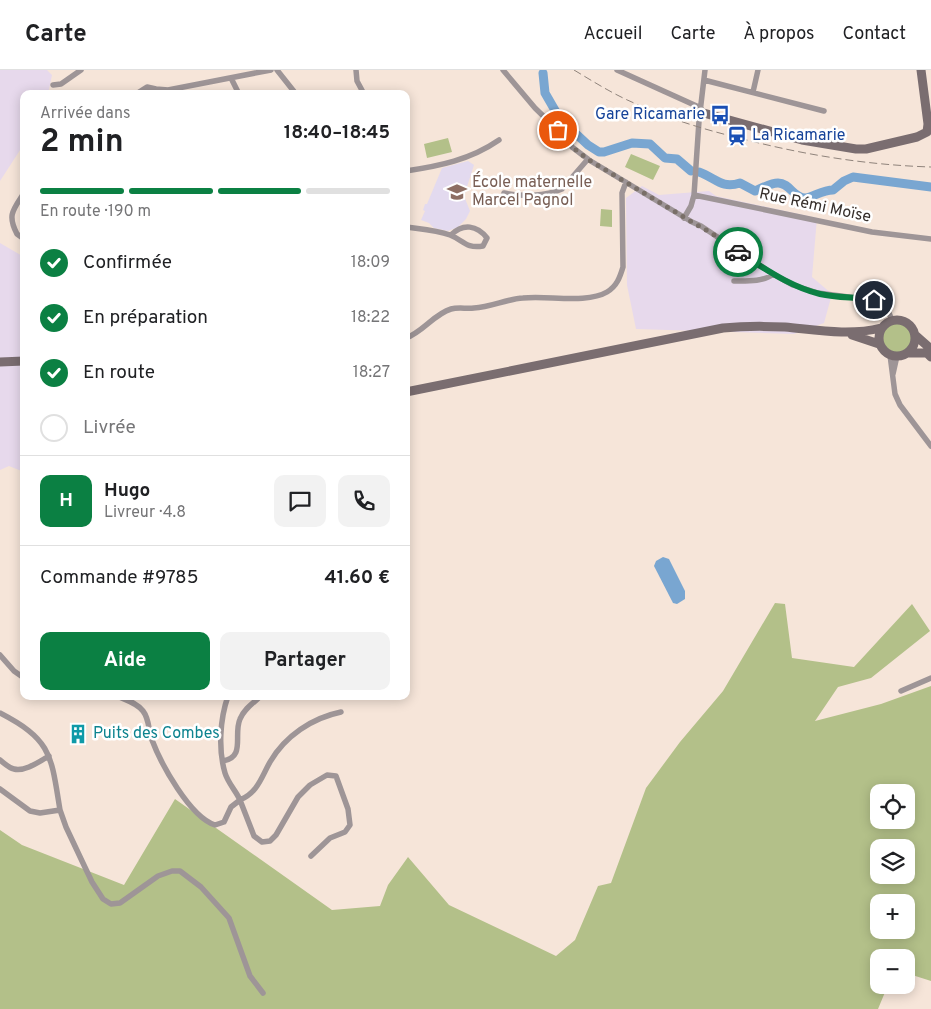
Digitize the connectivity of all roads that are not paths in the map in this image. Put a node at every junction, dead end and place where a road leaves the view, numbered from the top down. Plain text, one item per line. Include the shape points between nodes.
1 (81, 70) edge
2 (271, 70) edge
3 (277, 70) edge
4 (356, 70) edge
5 (503, 70) edge
6 (617, 70) edge
7 (705, 70) edge
8 (758, 70) edge
9 (921, 70) edge
10 (232, 78) junction
11 (704, 80) junction
12 (53, 85) dead end
13 (194, 86) junction
14 (142, 90) edge
15 (156, 90) edge
16 (168, 90) edge
17 (194, 90) edge
18 (237, 90) edge
19 (292, 90) edge
20 (362, 90) edge
21 (753, 92) junction
22 (700, 110) junction
23 (824, 111) dead end
24 (499, 140) dead end
25 (588, 159) junction
26 (415, 169) junction
27 (410, 170) edge
28 (410, 172) edge
29 (626, 182) junction
30 (504, 193) dead end
31 (694, 195) junction
32 (20, 199) edge
33 (684, 218) junction
34 (410, 228) edge
35 (451, 235) junction
36 (20, 236) edge
37 (931, 239) edge
38 (773, 274) junction
39 (734, 281) dead end
40 (892, 320) junction
41 (881, 328) junction
42 (845, 333) junction
43 (915, 335) junction
44 (410, 337) edge
45 (879, 344) junction
46 (931, 349) edge
47 (908, 353) junction
48 (893, 356) junction
49 (931, 357) edge
50 (20, 361) edge
51 (0, 362) edge
52 (410, 391) edge
53 (931, 446) edge
54 (0, 655) edge
55 (20, 675) edge
56 (931, 678) edge
57 (900, 692) dead end
58 (126, 700) edge
59 (227, 700) edge
60 (256, 700) edge
61 (342, 712) dead end
62 (0, 713) edge
63 (49, 756) junction
64 (0, 760) edge
65 (223, 761) junction
66 (0, 789) edge
67 (240, 800) junction
68 (60, 810) junction
69 (311, 856) dead end
70 (263, 993) dead end

1 - 12 street via 61,84
2 - 10 street
3 - 19 street
4 - 20 street
5 - 25 street via 572,147
6 - 22 street
7 - 11 street
8 - 21 street
9 - 22 main road via 927,132 866,149 802,140
10 - 13 street
10 - 18 street
11 - 21 street
11 - 22 street
13 - 16 street
13 - 17 street
14 - 15 street via 147,86
21 - 23 street
22 - 31 street
24 - 26 street via 453,162
25 - 29 street
25 - 30 street via 562,189 515,196
26 - 27 street
26 - 28 street
29 - 33 street
29 - 44 street via 622,193 623,267 616,285 607,292 592,297 523,298 475,308 452,308
31 - 33 street
31 - 37 street, Rue Rémi Moïse via 872,232
32 - 36 street via 10,217
33 - 38 street
34 - 35 street
35 - 35 street via 475,247 482,246 487,238 476,228 461,228
38 - 39 street via 754,280
38 - 40 street via 818,294 879,301 886,306
40 - 41 main road
40 - 43 main road via 910,324
41 - 42 main road
41 - 45 main road
42 - 45 main road
42 - 52 main road via 760,326 723,328
43 - 46 main road
43 - 47 main road via 915,342
45 - 48 main road
47 - 48 main road
47 - 49 main road via 927,353
48 - 53 street via 895,394
50 - 51 main road
54 - 55 street
56 - 57 street
58 - 67 street via 145,713 162,760 181,794 197,812 212,824 219,825
59 - 65 street via 222,714
60 - 65 street via 240,717 233,758
61 - 67 street via 320,718 293,735 276,754 254,792
62 - 63 street via 33,734
63 - 64 street via 17,770
63 - 68 street
65 - 67 street via 227,778
66 - 68 street via 30,812
67 - 69 street via 254,836 262,842 270,841 303,792 327,775 336,776 350,825
68 - 70 street via 102,898 111,904 120,903 158,876 172,870 180,871 201,887 229,918 250,976

